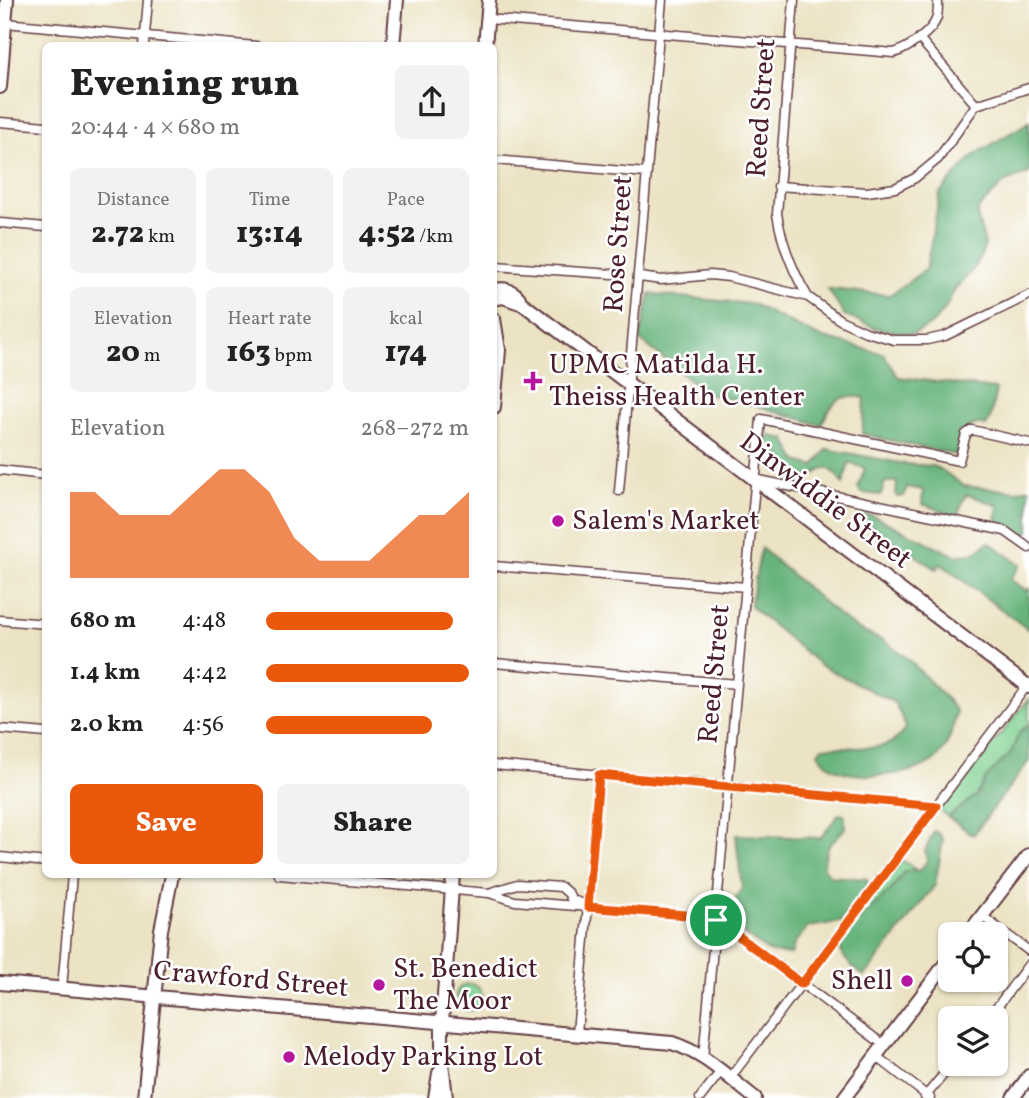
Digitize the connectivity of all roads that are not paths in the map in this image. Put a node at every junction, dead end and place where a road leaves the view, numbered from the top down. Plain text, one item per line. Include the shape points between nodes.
1 (8, 0) edge
2 (148, 0) edge
3 (397, 0) edge
4 (489, 0) edge
5 (663, 0) edge
6 (794, 0) edge
7 (938, 0) edge
8 (488, 19) junction
9 (5, 23) junction
10 (660, 33) junction
11 (145, 35) junction
12 (919, 37) junction
13 (144, 42) edge
14 (216, 42) edge
15 (393, 42) edge
16 (485, 42) edge
17 (790, 44) junction
18 (0, 87) edge
19 (1029, 88) edge
20 (976, 105) junction
21 (0, 122) edge
22 (42, 126) edge
23 (497, 160) edge
24 (647, 173) junction
25 (778, 186) junction
26 (0, 223) edge
27 (42, 227) edge
28 (497, 265) edge
29 (613, 274) dead end
30 (640, 277) junction
31 (497, 289) edge
32 (807, 297) junction
33 (1029, 297) edge
34 (497, 298) edge
35 (523, 304) junction
36 (497, 338) edge
37 (497, 373) edge
38 (629, 382) junction
39 (1029, 443) edge
40 (0, 470) edge
41 (42, 475) edge
42 (755, 479) junction
43 (620, 491) dead end
44 (1029, 548) edge
45 (497, 566) edge
46 (746, 587) junction
47 (0, 620) edge
48 (42, 624) edge
49 (497, 663) edge
50 (737, 684) junction
51 (1028, 685) edge
52 (0, 729) edge
53 (42, 733) edge
54 (497, 765) edge
55 (599, 775) junction
56 (728, 787) junction
57 (936, 806) junction
58 (1029, 855) edge
59 (0, 857) edge
60 (42, 862) edge
61 (72, 878) edge
62 (171, 878) edge
63 (313, 878) edge
64 (453, 878) edge
65 (511, 884) junction
66 (565, 889) junction
67 (451, 890) junction
68 (489, 893) junction
69 (510, 900) junction
70 (562, 905) junction
71 (588, 907) junction
72 (982, 916) junction
73 (716, 920) junction
74 (977, 922) edge
75 (1029, 951) edge
76 (1029, 964) edge
77 (938, 974) edge
78 (0, 983) edge
79 (802, 984) junction
80 (62, 988) junction
81 (153, 996) junction
82 (998, 1006) edge
83 (442, 1022) junction
84 (577, 1033) junction
85 (884, 1045) junction
86 (876, 1056) junction
87 (703, 1058) junction
88 (442, 1062) junction
89 (725, 1075) junction
90 (943, 1076) edge
91 (1029, 1076) edge
92 (927, 1097) edge
93 (144, 1098) edge
94 (435, 1098) edge
95 (446, 1098) edge
96 (700, 1098) edge
97 (755, 1098) edge
98 (844, 1098) edge
99 (1013, 1098) edge

1 - 9 street
2 - 11 street
3 - 15 street
4 - 8 street
5 - 10 street, Rose Street
6 - 17 street, Reed Street
7 - 12 street via 937,18
8 - 10 street
8 - 16 street
9 - 11 street
9 - 18 street
10 - 17 street
10 - 24 street, Rose Street
11 - 13 street
11 - 14 street
12 - 17 street via 894,53
12 - 20 street
17 - 25 street, Reed Street
19 - 20 street
20 - 25 street via 939,159 895,188 867,192
21 - 22 street
23 - 24 street
24 - 30 street, Rose Street
25 - 32 street, Reed Street via 780,235
26 - 27 street
28 - 29 street
30 - 32 street via 729,277
30 - 38 street, Rose Street
31 - 35 street, Dinwiddie Street via 515,293
32 - 33 street via 840,320 894,340 945,337
34 - 35 street, Dinwiddie Street
35 - 38 street, Dinwiddie Street
36 - 37 street
38 - 42 street, Dinwiddie Street
38 - 43 street, Rose Street
39 - 42 street, Reed Street via 972,430 966,434 959,461 761,419
40 - 41 street
42 - 44 street via 1005,531
42 - 46 street, Reed Street
42 - 51 street, Dinwiddie Street
45 - 46 street
46 - 50 street, Reed Street
47 - 48 street
49 - 50 street
50 - 56 street, Reed Street
51 - 57 street
52 - 53 street
54 - 55 street
55 - 56 street
55 - 71 street
56 - 57 street
56 - 73 street, Reed Street
57 - 79 street
58 - 72 street
59 - 60 street
61 - 80 street
62 - 81 street
63 - 67 street
64 - 67 street
65 - 66 street
65 - 68 street
65 - 69 street via 506,894
66 - 70 street
66 - 71 street via 571,899
67 - 68 street
67 - 83 street
68 - 69 street
69 - 70 street
70 - 71 street
71 - 73 street
71 - 84 street
72 - 74 street
72 - 75 street
73 - 79 street
73 - 87 street, Reed Street
76 - 82 street
77 - 85 street
78 - 80 street, Crawford Street
79 - 85 street
79 - 89 street
80 - 81 street, Crawford Street
81 - 83 street, Crawford Street
81 - 93 street
83 - 84 street, Crawford Street
83 - 88 street
84 - 87 street, Crawford Street via 672,1043
85 - 86 street
86 - 92 street
86 - 98 street
87 - 89 street, Crawford Street
88 - 94 street
88 - 95 street
89 - 96 street
89 - 97 street, Crawford Street
90 - 92 street
91 - 99 street

